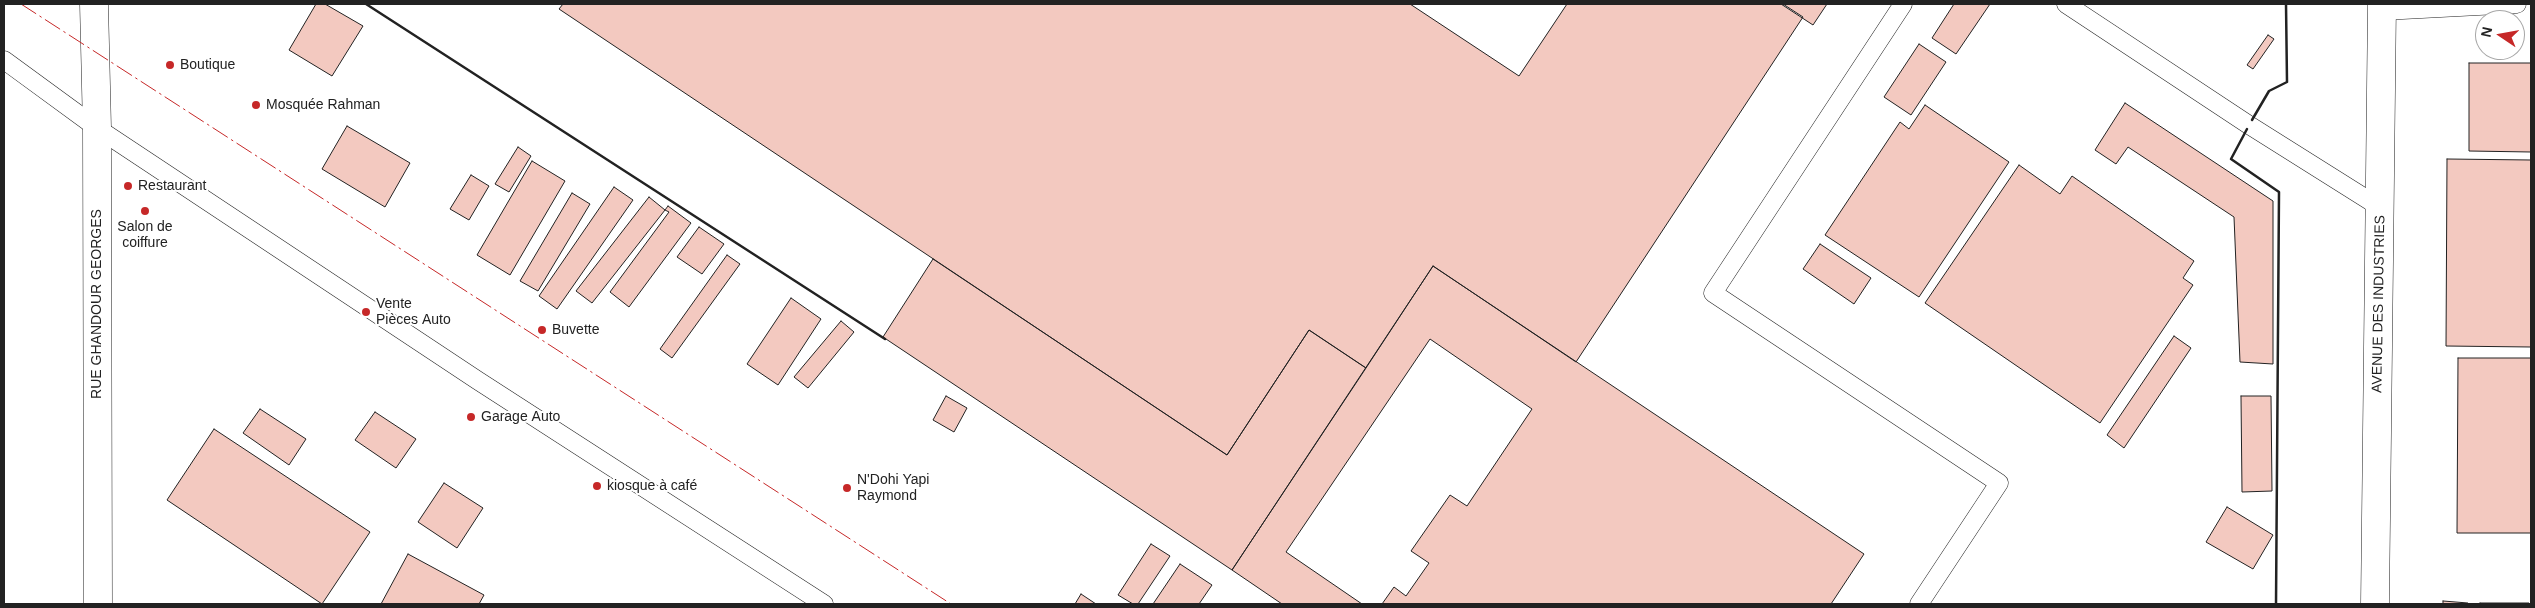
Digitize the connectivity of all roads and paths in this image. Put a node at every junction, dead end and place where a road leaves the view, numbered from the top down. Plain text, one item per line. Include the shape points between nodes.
1 (94, 4) edge
2 (1903, 4) edge
3 (2066, 4) edge
4 (2518, 4) edge
5 (2382, 7) edge
6 (4, 60) edge
7 (97, 128) junction
8 (2381, 208) junction
9 (98, 604) edge
10 (824, 604) edge
11 (1919, 604) edge
12 (2375, 604) edge

1 - 7 street, RUE GHANDOUR GEORGES
2 - 11 lane via 1713,293 1999,483
3 - 8 lane
4 - 5 lane
5 - 8 street, AVENUE DES INDUSTRIES
6 - 7 lane
7 - 9 street, RUE GHANDOUR GEORGES
7 - 10 lane via 477,380
8 - 12 street, AVENUE DES INDUSTRIES

